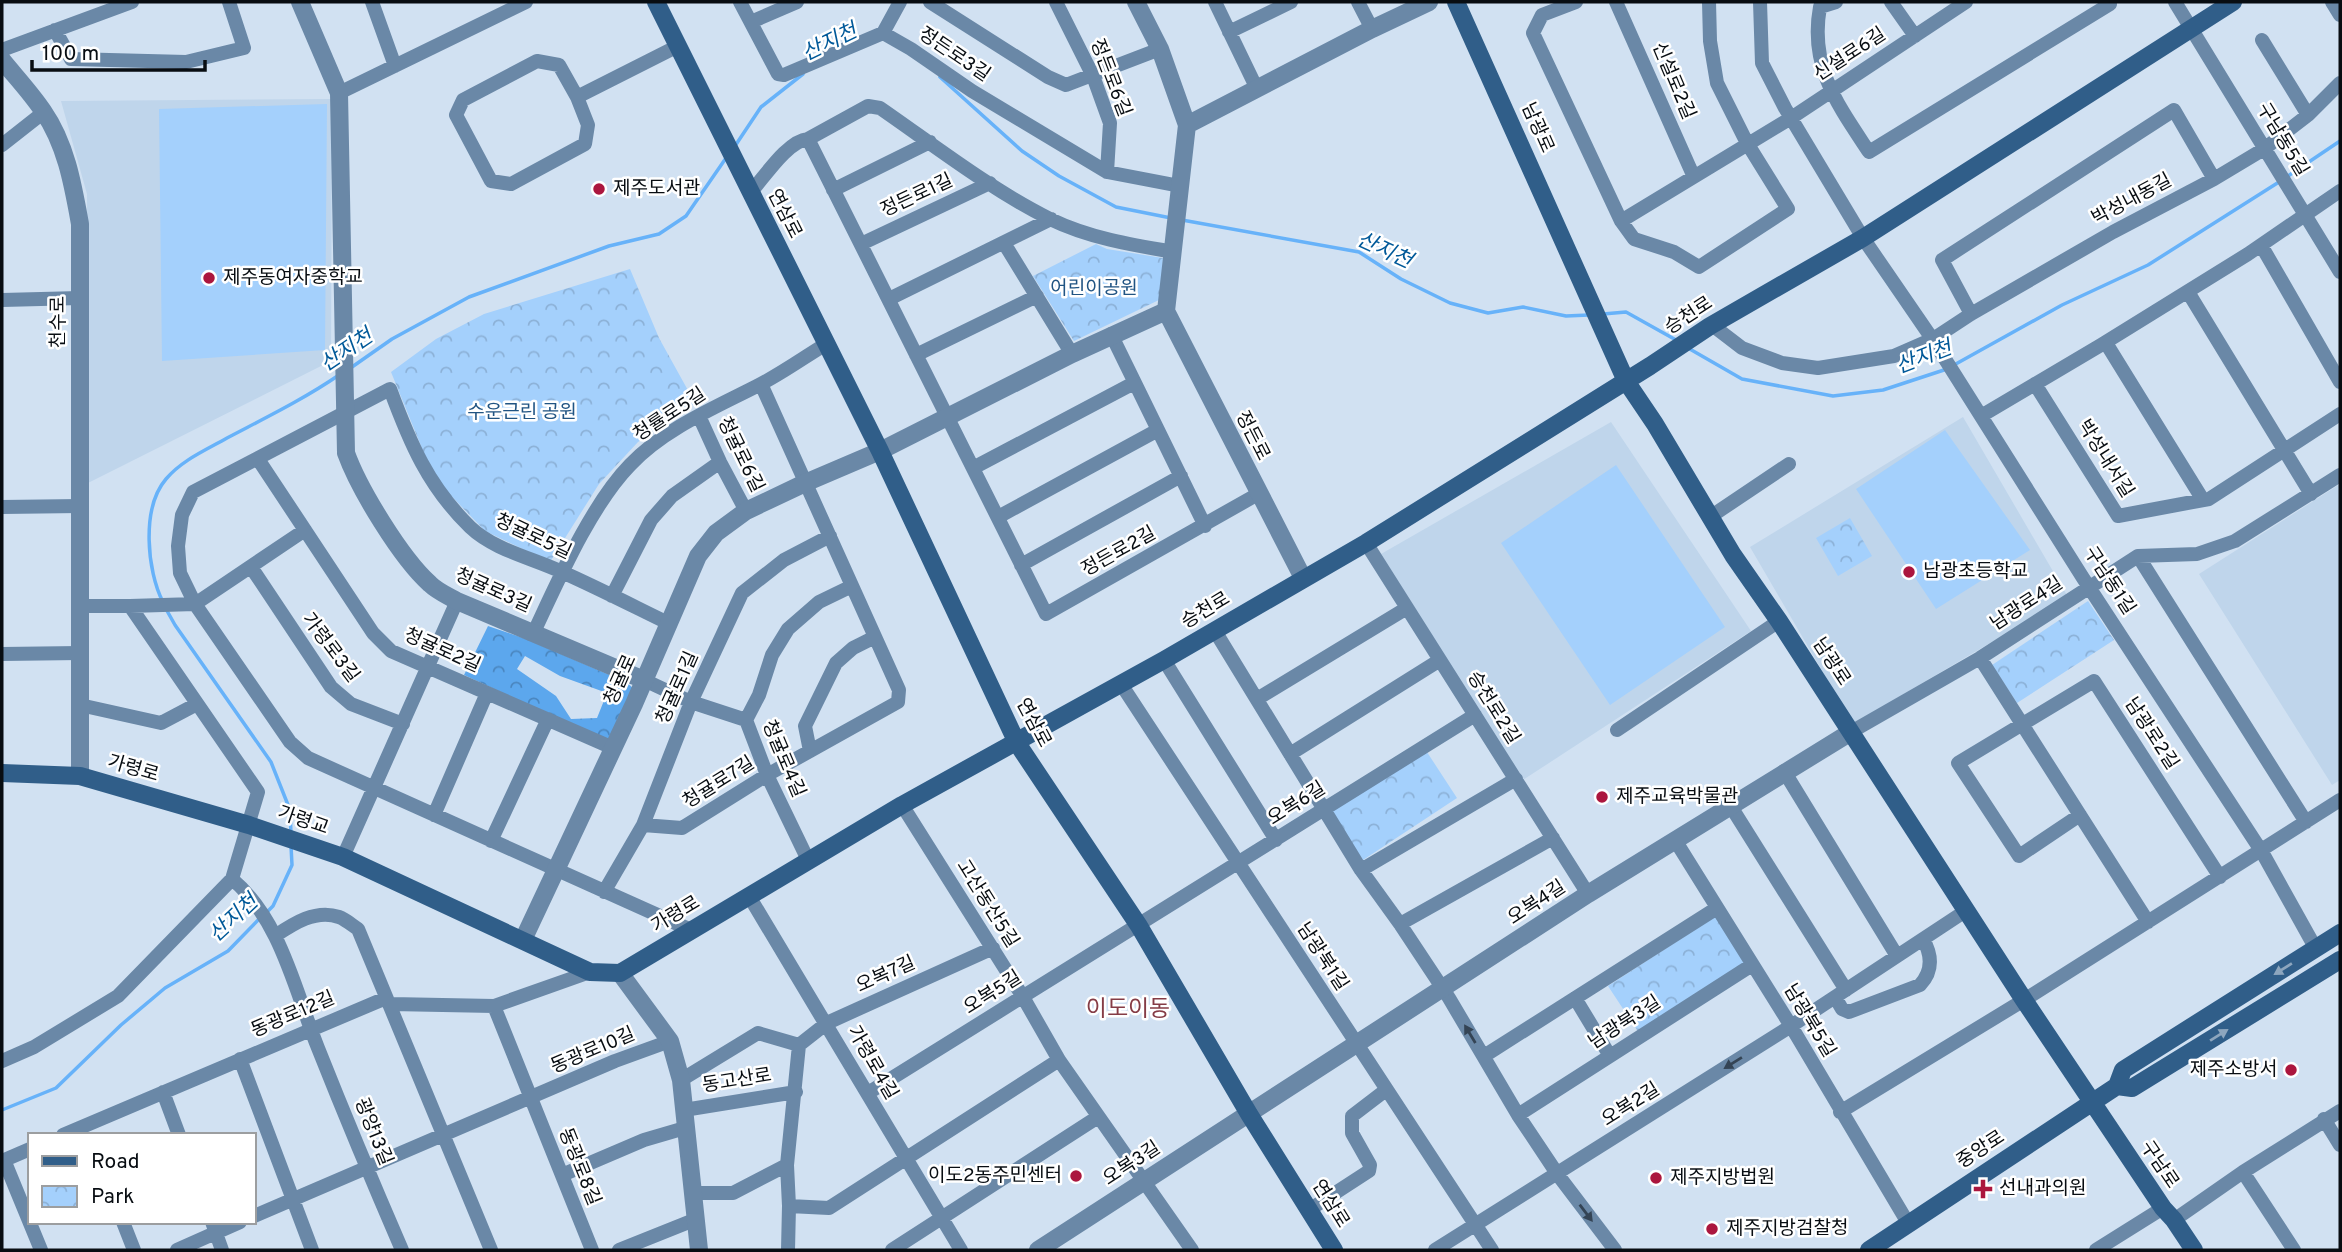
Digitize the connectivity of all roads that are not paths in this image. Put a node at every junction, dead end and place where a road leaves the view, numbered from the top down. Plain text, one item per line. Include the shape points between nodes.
1 (132, 2) edge
2 (229, 2) edge
3 (300, 2) edge
4 (372, 2) edge
5 (526, 2) edge
6 (656, 2) edge
7 (740, 2) edge
8 (797, 2) edge
9 (900, 2) edge
10 (930, 2) edge
11 (1056, 2) edge
12 (1136, 2) edge
13 (1215, 2) edge
14 (1292, 2) edge
15 (1358, 2) edge
16 (1429, 2) edge
17 (1456, 2) edge
18 (1576, 2) edge
19 (1616, 2) edge
20 (1709, 2) edge
21 (1760, 2) edge
22 (1836, 2) edge
23 (1891, 2) edge
24 (1966, 2) edge
25 (2108, 2) edge
26 (2175, 2) edge
27 (2233, 2) edge
28 (2332, 2) edge
29 (2340, 15) edge
30 (751, 22) junction
31 (2192, 27) junction
32 (1372, 29) junction
33 (55, 30) junction
34 (1229, 32) junction
35 (883, 33) junction
36 (1915, 36) junction
37 (2262, 40) dead end
38 (678, 46) junction
39 (1160, 49) junction
40 (2, 50) edge
41 (2, 60) edge
42 (395, 66) junction
43 (1093, 76) junction
44 (2340, 83) edge
45 (1257, 89) junction
46 (1830, 91) junction
47 (339, 93) junction
48 (577, 97) junction
49 (44, 112) junction
50 (2308, 115) junction
51 (1791, 118) junction
52 (1187, 125) junction
53 (808, 139) junction
54 (930, 142) junction
55 (1747, 143) junction
56 (2, 145) edge
57 (2267, 153) junction
58 (1107, 172) junction
59 (1693, 175) junction
60 (2214, 179) junction
61 (1181, 182) junction
62 (990, 183) junction
63 (749, 190) junction
64 (833, 190) junction
65 (2340, 191) edge
66 (2304, 215) junction
67 (1051, 219) junction
68 (1621, 221) junction
69 (1863, 238) junction
70 (1004, 243) junction
71 (861, 244) junction
72 (2261, 245) junction
73 (1174, 252) junction
74 (2340, 272) edge
75 (2188, 292) junction
76 (1037, 296) junction
77 (80, 298) junction
78 (890, 299) junction
79 (2, 300) edge
80 (1166, 311) junction
81 (1971, 314) junction
82 (1711, 325) junction
83 (1111, 334) junction
84 (1933, 340) junction
85 (2106, 343) junction
86 (826, 344) junction
87 (1072, 354) junction
88 (916, 355) junction
89 (1626, 381) junction
90 (2340, 382) edge
91 (1134, 383) junction
92 (761, 384) junction
93 (2035, 384) junction
94 (1977, 410) junction
95 (345, 414) junction
96 (2340, 414) edge
97 (699, 416) junction
98 (947, 416) junction
99 (1157, 430) junction
100 (880, 451) junction
101 (2285, 451) junction
102 (258, 458) junction
103 (720, 462) junction
104 (1789, 464) dead end
105 (973, 468) junction
106 (2340, 475) edge
107 (1181, 476) junction
108 (805, 483) junction
109 (1258, 494) junction
110 (2311, 494) junction
111 (2203, 500) junction
112 (80, 506) junction
113 (2, 507) edge
114 (746, 511) junction
115 (998, 517) junction
116 (1710, 517) junction
117 (1205, 526) junction
118 (305, 530) junction
119 (830, 536) junction
120 (1366, 543) junction
121 (2138, 556) junction
122 (1021, 565) junction
123 (251, 567) junction
124 (562, 572) junction
125 (1303, 578) junction
126 (852, 586) junction
127 (2089, 586) junction
128 (612, 596) junction
129 (457, 601) junction
130 (195, 604) junction
131 (80, 606) junction
132 (130, 606) junction
133 (1407, 608) junction
134 (1779, 621) junction
135 (668, 623) junction
136 (1215, 631) junction
137 (534, 632) junction
138 (875, 637) junction
139 (80, 653) junction
140 (2, 654) edge
141 (1980, 658) junction
142 (1164, 660) junction
143 (1440, 660) junction
144 (428, 667) junction
145 (644, 680) junction
146 (1121, 684) junction
147 (487, 693) junction
148 (1257, 699) junction
149 (691, 702) junction
150 (197, 704) junction
151 (80, 705) junction
152 (1475, 715) junction
153 (548, 719) junction
154 (746, 720) junction
155 (402, 723) junction
156 (2023, 723) junction
157 (1617, 730) dead end
158 (1851, 732) junction
159 (1017, 743) junction
160 (613, 748) junction
161 (810, 751) junction
162 (1290, 754) junction
163 (1784, 771) junction
164 (2, 773) edge
165 (767, 775) junction
166 (80, 776) junction
167 (1516, 779) junction
168 (374, 788) junction
169 (2340, 800) edge
170 (902, 805) junction
171 (1730, 805) junction
172 (1324, 810) junction
173 (2080, 815) junction
174 (434, 816) junction
175 (2306, 822) junction
176 (249, 825) junction
177 (643, 825) junction
178 (1553, 838) junction
179 (1276, 840) junction
180 (1675, 840) junction
181 (491, 841) junction
182 (2262, 852) junction
183 (343, 856) junction
184 (808, 860) junction
185 (1238, 864) junction
186 (556, 870) junction
187 (1361, 870) junction
188 (2220, 877) junction
189 (232, 879) junction
190 (604, 891) junction
191 (1588, 894) junction
192 (749, 896) junction
193 (1717, 908) junction
194 (1967, 910) junction
195 (2148, 922) junction
196 (1400, 924) junction
197 (1139, 926) junction
198 (691, 930) junction
199 (2340, 933) edge
200 (275, 936) junction
201 (1923, 939) junction
202 (523, 940) junction
203 (993, 948) junction
204 (2316, 948) junction
205 (1897, 956) junction
206 (2339, 963) edge
207 (1752, 964) junction
208 (590, 972) junction
209 (620, 973) junction
210 (1443, 989) junction
211 (1841, 994) junction
212 (1023, 997) junction
213 (1574, 998) junction
214 (2024, 1000) junction
215 (388, 1001) junction
216 (494, 1006) junction
217 (827, 1023) junction
218 (1791, 1026) junction
219 (310, 1029) junction
220 (670, 1041) junction
221 (1356, 1044) junction
222 (799, 1045) junction
223 (1484, 1056) junction
224 (1610, 1056) junction
225 (240, 1059) junction
226 (1059, 1060) junction
227 (2, 1061) edge
228 (681, 1080) junction
229 (2117, 1086) junction
230 (1386, 1090) junction
231 (163, 1092) junction
232 (796, 1092) junction
233 (868, 1093) junction
234 (531, 1098) junction
235 (2091, 1102) junction
236 (684, 1110) junction
237 (2340, 1111) edge
238 (1840, 1112) junction
239 (1250, 1114) junction
240 (1518, 1115) junction
241 (1098, 1117) junction
242 (2324, 1119) junction
243 (685, 1128) junction
244 (87, 1130) edge
245 (178, 1133) edge
246 (444, 1134) junction
247 (2340, 1145) edge
248 (28, 1150) edge
249 (905, 1158) junction
250 (3, 1160) edge
251 (787, 1166) junction
252 (366, 1167) junction
253 (2243, 1172) junction
254 (562, 1175) junction
255 (1558, 1175) junction
256 (1145, 1181) junction
257 (692, 1193) junction
258 (293, 1199) junction
259 (789, 1206) junction
260 (1309, 1210) junction
261 (2169, 1214) junction
262 (256, 1215) edge
263 (28, 1219) edge
264 (694, 1220) junction
265 (942, 1220) junction
266 (1908, 1223) junction
267 (30, 1224) edge
268 (124, 1224) edge
269 (231, 1224) edge
270 (1475, 1224) junction
271 (214, 1228) edge
272 (1189, 1246) edge
273 (41, 1250) edge
274 (134, 1250) edge
275 (177, 1250) edge
276 (222, 1250) edge
277 (312, 1250) edge
278 (402, 1250) edge
279 (491, 1250) edge
280 (592, 1250) edge
281 (619, 1250) edge
282 (699, 1250) edge
283 (788, 1250) edge
284 (892, 1250) edge
285 (961, 1250) edge
286 (1038, 1250) edge
287 (1174, 1250) edge
288 (1334, 1250) edge
289 (1436, 1250) edge
290 (1492, 1250) edge
291 (1615, 1250) edge
292 (1869, 1250) edge
293 (2096, 1250) edge
294 (2194, 1250) edge
295 (2294, 1250) edge

1 - 33 street
2 - 33 street via 243,48 186,62 71,59
3 - 47 street
4 - 42 street
5 - 42 street
6 - 38 main road
7 - 30 street
8 - 30 street
9 - 35 street
10 - 43 street via 1048,78 1066,85
11 - 43 street, 정든로6길
12 - 39 street
13 - 34 street
14 - 34 street
15 - 32 street
16 - 32 street
17 - 89 main road, 남광로
18 - 68 street via 1542,15 1533,33
19 - 59 street, 신설로2길
20 - 55 street via 1717,83
21 - 51 street, 구남동1길 via 1762,63
22 - 46 street via 1819,7 1815,30
23 - 36 street
24 - 36 street, 신설로6길
25 - 46 street via 1869,152
26 - 31 street, 구남동5길
27 - 31 main road, 승천로
28 - 29 street
30 - 35 street via 778,74 784,75
31 - 57 street, 구남동5길
31 - 69 main road, 승천로
32 - 45 street
33 - 40 street
34 - 45 street
35 - 58 street, 정든로3길
36 - 46 street, 신설로6길
37 - 50 street
38 - 48 street
38 - 63 main road, 연삼로
39 - 43 street
39 - 52 street
41 - 49 street, 천수로
42 - 47 street
43 - 58 street, 정든로6길 via 1110,123
44 - 50 street, 박성내동길
45 - 52 street
46 - 51 street, 신설로6길
47 - 95 street, 청귤로3길
48 - 48 street via 588,125 585,144 511,184 491,181 456,115 463,100 537,61 559,65
49 - 56 street
49 - 77 street, 천수로 via 73,181 80,224
50 - 57 street, 박성내동길
51 - 55 street
51 - 69 street, 구남동1길
52 - 61 street
53 - 54 street, 정든로1길 via 868,106 880,108
53 - 63 street via 787,150
53 - 64 street
54 - 62 street, 정든로1길
54 - 64 street
55 - 59 street
55 - 68 street via 1788,209 1699,267 1674,252 1634,239
57 - 60 street, 박성내동길
57 - 66 street, 구남동5길
58 - 61 street, 정든로3길
59 - 68 street
60 - 81 street, 박성내동길
60 - 81 street via 2174,110 1942,260
61 - 73 street
62 - 67 street, 정든로1길
62 - 71 street, 정든로1길
63 - 86 main road, 연삼로
64 - 71 street
65 - 66 street
66 - 72 street
66 - 74 street, 구남동5길
67 - 70 street
67 - 73 street, 정든로1길 via 1092,235
69 - 82 main road, 승천로
69 - 84 street, 구남동1길
70 - 76 street
70 - 78 street
71 - 78 street
72 - 75 street
72 - 90 street
73 - 80 street
75 - 85 street
75 - 101 street
76 - 87 street
76 - 88 street
77 - 79 street
77 - 112 street, 천수로
78 - 88 street
80 - 83 street
80 - 109 street, 정든로
81 - 84 street, 박성내동길
82 - 84 street, 박성내동길 via 1742,348 1782,363 1818,368 1894,356
82 - 89 main road, 승천로
83 - 87 street
83 - 91 street
84 - 94 street, 구남동1길
85 - 93 street
85 - 111 street
86 - 92 street, 청률로5길
86 - 100 main road, 연삼로
87 - 98 street
88 - 98 street
89 - 116 main road, 남광로
89 - 120 main road, 승천로
91 - 99 street
91 - 105 street
92 - 97 street, 청률로5길
92 - 108 street
93 - 94 street
93 - 111 street, 박성내서길 via 2118,516
94 - 127 street, 구남동1길
95 - 102 street
95 - 124 street, 청귤로5길 via 390,389 430,480 472,528
95 - 129 street, 청귤로3길 via 346,453 354,477 412,566 432,586
96 - 101 street, 박성내서길
97 - 103 street, 청귤로6길
97 - 124 street, 청률로5길 via 630,464 605,497
98 - 100 street
98 - 105 street, 정든로2길
99 - 107 street
99 - 115 street
100 - 108 street, 청귤로
100 - 159 main road, 연삼로
101 - 110 street
101 - 111 street, 박성내서길
102 - 118 street, 청귤로2길
102 - 130 street via 193,492 182,515 180,573
103 - 114 street, 청귤로6길
103 - 128 street via 672,496 651,520
104 - 116 street
105 - 115 street, 정든로2길
106 - 110 street, 남광로4길
107 - 117 street
107 - 122 street, 정든로2길
108 - 114 street, 청귤로
108 - 119 street, 청귤로7길
109 - 117 street, 정든로2길
109 - 125 street, 정든로
110 - 121 street, 남광로4길 via 2235,541 2197,554
112 - 113 street
112 - 131 street, 천수로
114 - 135 street, 청귤로 via 716,533 698,556
115 - 122 street, 정든로2길
116 - 134 main road, 남광로
117 - 122 street, 정든로2길 via 1046,614
118 - 123 street
118 - 144 street, 청귤로2길 via 373,633 391,651
119 - 126 street, 청귤로7길
119 - 149 street, 청귤로1길 via 783,560 743,593
120 - 125 main road, 승천로
120 - 133 street, 승천로2길
121 - 127 street, 남광로4길
121 - 175 street
123 - 130 street
123 - 155 street, 가령로3길 via 331,687 351,704
124 - 128 street, 청귤로5길
124 - 137 street, 청률로5길
125 - 136 main road, 승천로
126 - 138 street, 청귤로7길
126 - 154 street, 청귤로4길 via 819,602 788,629 772,655
127 - 141 street, 남광로4길
127 - 182 street, 구남동1길
128 - 135 street, 청귤로5길
129 - 137 street, 청귤로3길
129 - 144 street
130 - 132 street
130 - 168 street via 290,742 308,758
131 - 132 street
131 - 139 street, 천수로
132 - 150 street
133 - 143 street, 승천로2길
133 - 148 street
134 - 157 street
134 - 158 main road, 남광로
135 - 145 street, 청귤로
136 - 142 main road, 승천로
136 - 148 street
137 - 145 street, 청귤로3길
138 - 161 street via 836,663 805,726
138 - 161 street, 청귤로7길 via 899,690 898,702
139 - 140 street
139 - 151 street, 천수로
141 - 156 street
141 - 158 street, 남광로4길
142 - 146 main road, 승천로
142 - 179 street
143 - 152 street, 승천로2길
143 - 162 street
144 - 147 street, 청귤로2길
144 - 155 street
145 - 149 street
145 - 160 street, 청귤로
146 - 159 main road, 승천로
146 - 185 street, 남광북1길
147 - 153 street, 청귤로2길
147 - 174 street
148 - 162 street
149 - 154 street
149 - 177 street, 청귤로1길
150 - 151 street via 161,723
150 - 176 street via 258,792
151 - 166 street, 천수로
152 - 167 street, 승천로2길
152 - 172 street, 오복6길
153 - 160 street, 청귤로2길
153 - 181 street
154 - 165 street, 청귤로4길
155 - 168 street
156 - 173 street
156 - 173 street via 1958,763 2019,856
156 - 188 street, 남광로2길 via 2094,681
158 - 163 street, 오복4길
158 - 194 main road, 남광로
159 - 170 main road, 가령로
159 - 197 main road, 연삼로
160 - 186 street, 청귤로
161 - 165 street, 청귤로7길
162 - 172 street
163 - 171 street, 오복4길
163 - 205 street
164 - 166 main road, 가령로
165 - 177 street, 청귤로7길 via 682,828
165 - 184 street, 청귤로4길
166 - 176 main road, 가령로
167 - 178 street, 승천로2길
167 - 187 street
168 - 174 street
168 - 183 street
169 - 175 street
170 - 184 main road, 가령로
170 - 203 street, 고산동산5길
171 - 180 street, 오복4길
171 - 211 street
172 - 179 street, 오복6길
172 - 187 street
173 - 195 street
174 - 181 street
175 - 182 street
176 - 183 main road, 가령교
176 - 189 street
177 - 190 street, 청귤로1길
178 - 191 street, 승천로2길
178 - 196 street
179 - 185 street, 오복6길
180 - 191 street, 오복4길
180 - 193 street, 남광북5길
181 - 186 street
182 - 188 street
182 - 204 street, 구남동1길
183 - 202 main road
184 - 192 main road, 가령로
185 - 197 street, 오복6길
185 - 221 street, 남광북1길
186 - 190 street
186 - 202 street, 청귤로
187 - 196 street
188 - 195 street
189 - 200 street, 광양13길 via 245,890
189 - 227 street via 118,996
190 - 198 street
191 - 210 street, 오복4길
192 - 198 main road, 가령로
192 - 217 street, 가령로4길
193 - 207 street, 남광북5길
193 - 213 street
194 - 201 street, 오복2길
194 - 214 main road, 남광로
195 - 214 street
196 - 210 street
197 - 212 street, 오복5길
197 - 239 main road, 연삼로
198 - 209 main road, 가령로
199 - 204 main road, 중앙로
200 - 215 street via 297,921 316,915 338,916 358,929
200 - 219 street, 광양13길
201 - 205 street, 오복2길
201 - 211 street via 1931,961 1920,985 1849,1012 1842,1009
202 - 208 main road
203 - 212 street, 고산동산5길
203 - 217 street, 오복7길
204 -> 229 main road, 중앙로 via 2123,1070
205 - 211 street, 오복2길
229 -> 206 main road, 중앙로 via 2133,1088
207 - 218 street, 남광북5길
207 - 224 street, 남광북3길
208 - 209 main road
208 - 216 street, 동광로12길
209 - 220 street, 동고산로
210 - 221 street, 오복4길
223 -> 210 street
211 - 218 street, 오복2길
212 - 226 street, 고산동산5길
212 - 233 street, 오복5길
213 - 223 street
213 - 224 street
214 - 235 main road, 남광로
214 - 238 street
215 - 216 street, 동광로12길
215 - 219 street, 동광로12길
215 - 246 street
216 - 234 street
217 - 222 street, 오복7길
217 - 233 street, 가령로4길
218 - 238 street, 남광북5길
218 -> 255 street, 오복2길
219 - 225 street, 동광로12길
219 - 252 street, 광양13길
220 - 228 street, 동고산로
220 - 234 street, 동광로10길
221 - 230 street, 남광북1길
221 - 239 street, 오복4길
222 - 228 street via 758,1032
222 - 232 street
223 - 240 street
224 - 240 street, 남광북3길
225 - 231 street, 동광로12길
225 - 258 street
226 - 241 street, 고산동산5길
226 - 249 street
228 - 236 street, 동고산로
229 - 235 main road, 중앙로
230 - 260 street via 1352,1116 1352,1133 1369,1171
230 - 270 street, 남광북1길
231 - 244 street, 동광로12길
231 - 245 street
232 - 236 street, 동고산로
232 - 251 street
233 - 249 street, 가령로4길
234 - 246 street, 동광로10길
234 - 254 street, 동광로8길
235 - 261 main road, 구남로
235 - 266 main road, 중앙로
236 - 243 street, 동고산로
237 - 242 street
238 - 266 street, 남광북5길
239 - 256 street, 오복3길
239 - 260 main road, 연삼로
240 - 255 street
241 - 256 street, 고산동산5길
241 - 265 street
242 - 247 street
242 - 253 street
243 - 254 street
243 - 257 street, 동고산로
246 - 252 street, 동광로10길
246 - 279 street
248 - 250 street
249 - 259 street via 829,1208
249 - 265 street, 가령로4길
250 - 263 street
251 - 257 street via 733,1193
251 - 259 street
252 - 258 street, 동광로10길
252 - 278 street, 광양13길
253 - 261 street
253 - 295 street
254 - 280 street, 동광로8길
255 - 270 street, 오복2길
255 -> 291 street
256 - 272 street, 고산동산5길
256 - 286 street, 오복3길
257 - 264 street, 동고산로
258 - 262 street, 동광로10길
258 - 277 street
259 - 283 street
260 - 288 main road, 연삼로
261 - 293 street
261 - 294 main road, 구남로
264 - 281 street
264 - 282 street, 동고산로
265 - 284 street
265 - 285 street, 가령로4길
266 - 292 main road, 중앙로
267 - 273 street
268 - 274 street
269 - 271 street
270 - 289 street, 오복2길
270 - 290 street, 남광북1길
271 - 275 street
271 - 276 street
272 - 287 street, 고산동산5길

